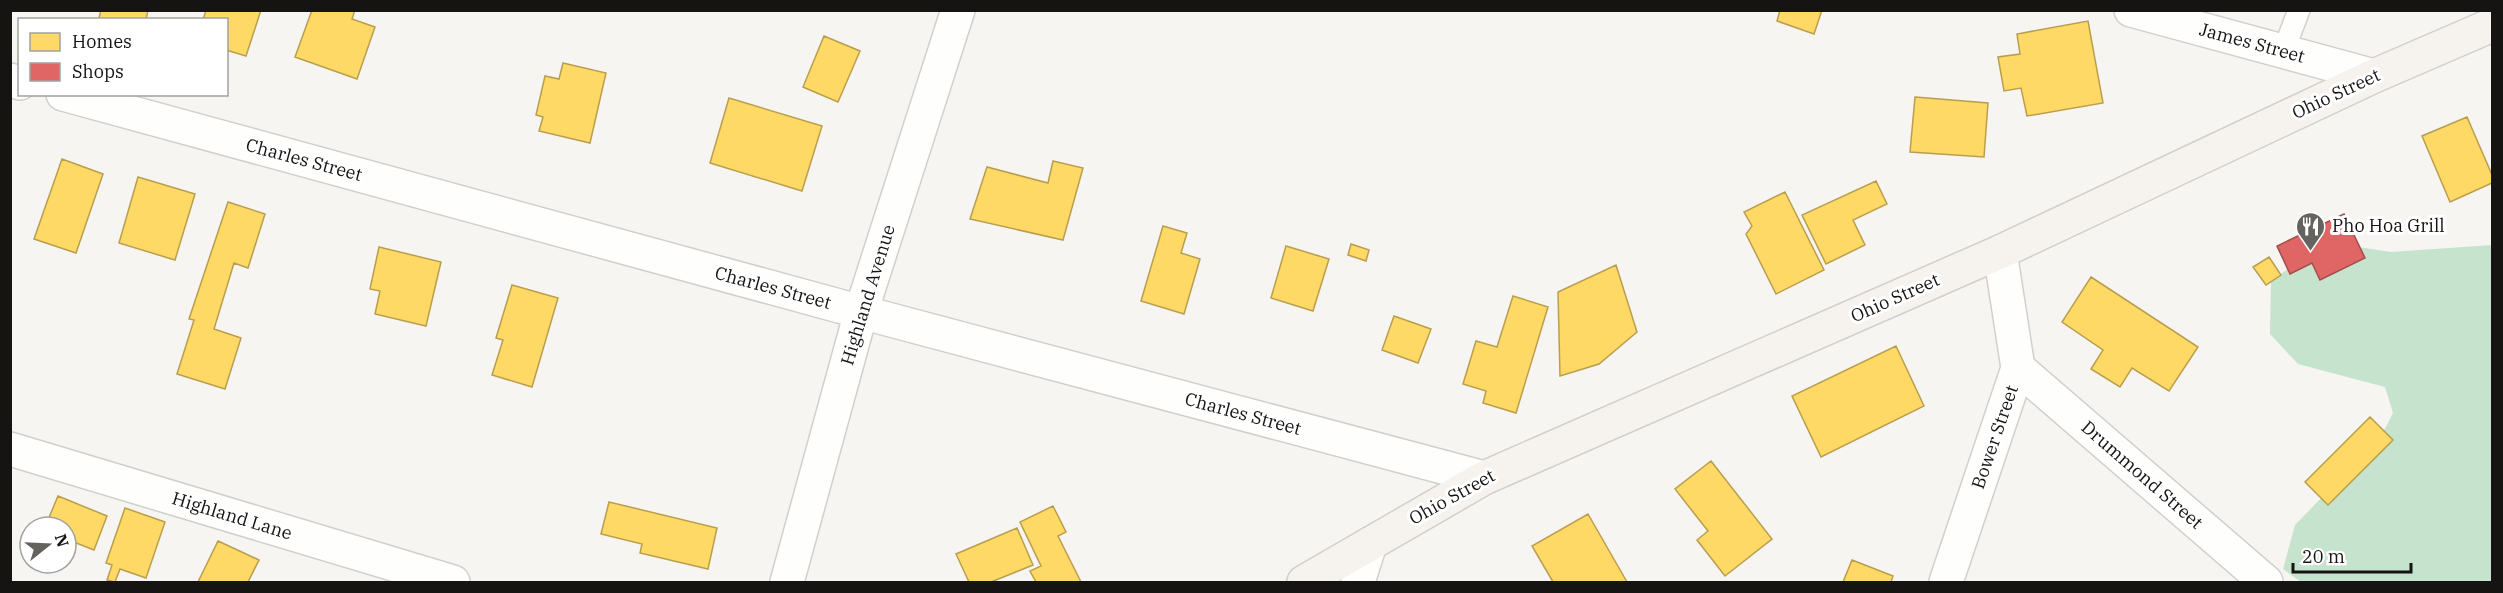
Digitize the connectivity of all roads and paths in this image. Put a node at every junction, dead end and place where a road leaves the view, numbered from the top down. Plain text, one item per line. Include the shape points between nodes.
1 (958, 10) edge
2 (2131, 10) edge
3 (2299, 10) edge
4 (2493, 25) edge
5 (2283, 52) junction
6 (2374, 76) junction
7 (70, 96) edge
8 (2000, 252) junction
9 (861, 312) junction
10 (2018, 368) junction
11 (10, 449) edge
12 (1484, 478) junction
13 (1370, 544) junction
14 (453, 582) edge
15 (787, 582) edge
16 (1304, 582) edge
17 (1358, 582) edge
18 (1946, 582) edge
19 (2266, 582) edge

1 - 9 street, Highland Avenue
2 - 5 street, James Street
3 - 5 lane
4 - 6 street, Ohio Street
5 - 6 street, James Street
6 - 8 street, Ohio Street
7 - 9 street, Charles Street
8 - 10 street, Bower Street
8 - 12 street, Ohio Street
9 - 12 street, Charles Street
9 - 15 street, Highland Avenue
10 - 18 street, Bower Street
10 - 19 street, Drummond Street
11 - 14 street, Highland Lane
12 - 13 street, Ohio Street
13 - 16 street, Ohio Street
13 - 17 street

